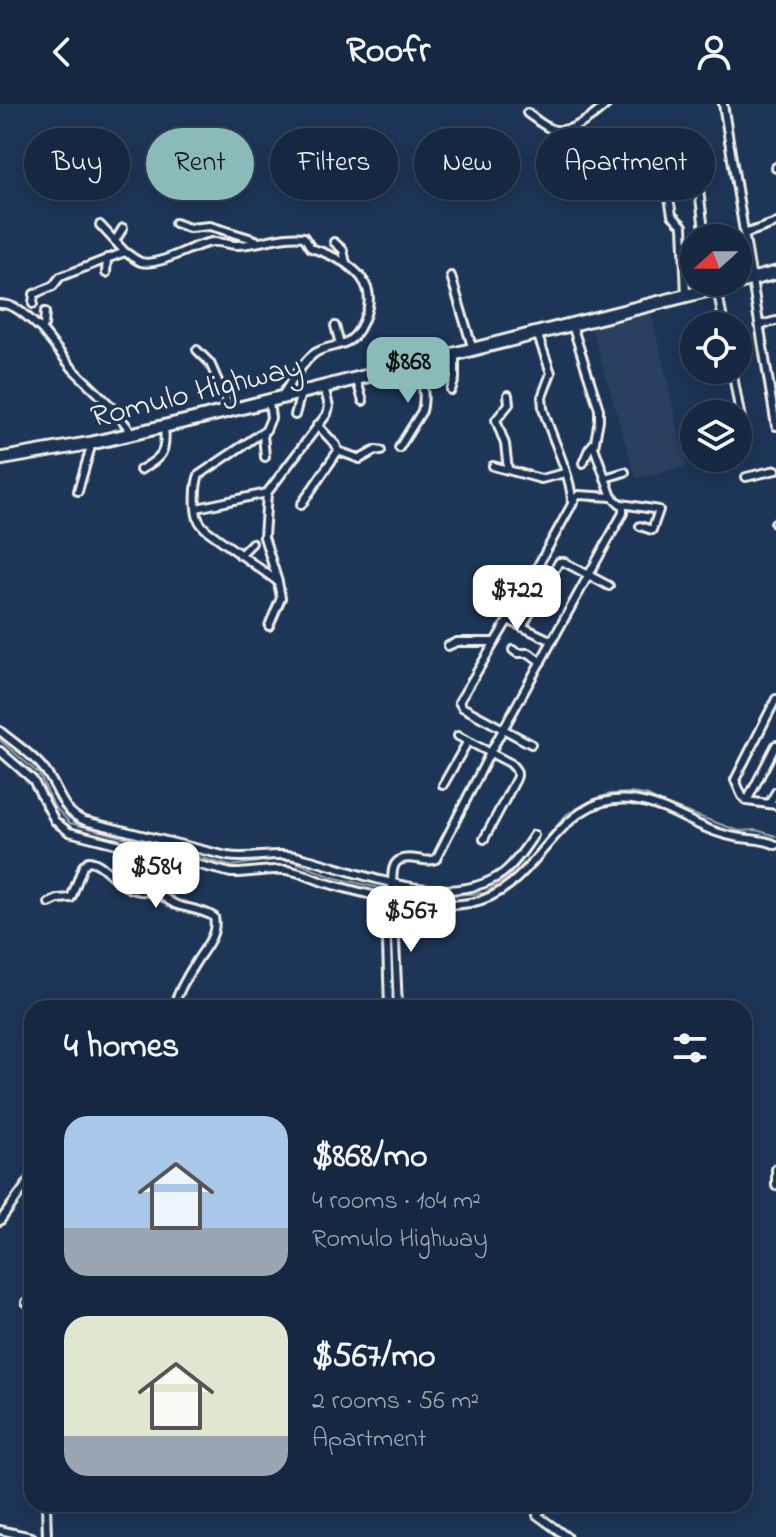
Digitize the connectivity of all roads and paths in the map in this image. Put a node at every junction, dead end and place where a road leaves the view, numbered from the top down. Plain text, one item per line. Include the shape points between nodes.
1 (607, 104) edge
2 (723, 104) edge
3 (527, 113) dead end
4 (669, 200) edge
5 (700, 200) edge
6 (175, 223) dead end
7 (776, 223) edge
8 (681, 224) edge
9 (703, 224) edge
10 (742, 224) edge
11 (100, 225) dead end
12 (123, 228) dead end
13 (752, 231) edge
14 (115, 241) junction
15 (259, 241) junction
16 (334, 242) dead end
17 (125, 252) junction
18 (107, 258) junction
19 (346, 263) junction
20 (106, 273) dead end
21 (776, 273) edge
22 (451, 276) dead end
23 (752, 279) edge
24 (752, 284) edge
25 (682, 296) edge
26 (0, 304) edge
27 (33, 304) dead end
28 (45, 312) dead end
29 (776, 321) edge
30 (572, 325) junction
31 (760, 325) junction
32 (335, 326) dead end
33 (41, 329) junction
34 (537, 333) junction
35 (340, 344) junction
36 (197, 350) dead end
37 (473, 350) junction
38 (455, 354) junction
39 (419, 362) junction
40 (356, 378) junction
41 (324, 386) junction
42 (451, 390) dead end
43 (301, 393) junction
44 (508, 395) dead end
45 (281, 397) junction
46 (363, 401) dead end
47 (269, 402) junction
48 (231, 411) junction
49 (295, 415) dead end
50 (317, 425) junction
51 (776, 426) edge
52 (164, 427) junction
53 (133, 434) junction
54 (263, 434) junction
55 (92, 443) junction
56 (594, 443) junction
57 (399, 448) dead end
58 (338, 451) junction
59 (381, 451) dead end
60 (265, 457) dead end
61 (5, 458) edge
62 (583, 463) dead end
63 (493, 466) dead end
64 (140, 470) dead end
65 (508, 470) junction
66 (776, 470) edge
67 (625, 472) dead end
68 (565, 473) junction
69 (746, 477) dead end
70 (605, 478) junction
71 (78, 491) dead end
72 (267, 493) junction
73 (612, 497) junction
74 (622, 504) junction
75 (301, 505) dead end
76 (571, 505) junction
77 (197, 508) junction
78 (640, 526) dead end
79 (252, 543) dead end
80 (240, 555) junction
81 (589, 575) junction
82 (278, 582) junction
83 (609, 586) dead end
84 (508, 620) junction
85 (269, 626) dead end
86 (522, 627) junction
87 (552, 641) junction
88 (495, 642) junction
89 (448, 646) dead end
90 (513, 650) dead end
91 (541, 662) junction
92 (776, 699) edge
93 (504, 728) junction
94 (0, 731) edge
95 (458, 736) dead end
96 (468, 741) junction
97 (531, 744) dead end
98 (776, 745) edge
99 (0, 751) edge
100 (490, 753) junction
101 (443, 785) dead end
102 (776, 792) edge
103 (747, 801) junction
104 (773, 805) edge
105 (534, 835) dead end
106 (484, 839) dead end
107 (776, 845) edge
108 (392, 883) junction
109 (392, 899) junction
110 (49, 903) dead end
111 (177, 1000) edge
112 (389, 1000) edge
113 (398, 1000) edge
114 (776, 1169) edge
115 (776, 1186) edge
116 (24, 1188) edge
117 (0, 1221) edge
118 (46, 1512) edge
119 (540, 1512) edge
120 (0, 1530) edge
121 (32, 1537) edge
122 (47, 1537) edge
123 (567, 1537) edge

1 - 3 street via 590,120 562,130 550,129
2 - 10 street
4 - 8 street via 672,215
5 - 9 street
6 - 15 street via 210,226
7 - 13 street
11 - 14 street
12 - 14 street
14 - 17 street
15 - 17 street via 214,242 150,262
15 - 19 street via 300,236 311,248
16 - 19 street
17 - 18 street
18 - 20 street
18 - 27 street via 60,277 34,294
19 - 35 street via 365,282 369,308 363,324
21 - 23 highway, Romulo Highway
22 - 37 street
24 - 31 street
25 - 30 highway, Romulo Highway
26 - 33 street via 15,307
28 - 33 street
29 - 31 street
30 - 34 highway, Romulo Highway
30 - 56 street via 599,409
31 - 51 street
32 - 35 street
33 - 53 street
34 - 37 highway, Romulo Highway
34 - 68 street via 551,373 543,408
35 - 45 street via 316,352
36 - 48 street via 214,368
37 - 38 highway, Romulo Highway
38 - 39 highway, Romulo Highway
38 - 42 street
39 - 40 highway, Romulo Highway
39 - 57 street via 424,406
40 - 41 highway, Romulo Highway
40 - 46 street
41 - 43 highway, Romulo Highway
41 - 50 street via 328,411
43 - 45 highway, Romulo Highway
43 - 49 street
44 - 65 street via 509,404 496,420
45 - 47 highway, Romulo Highway
47 - 48 highway, Romulo Highway
47 - 54 street via 271,418
48 - 52 highway, Romulo Highway
50 - 58 street
50 - 72 street
52 - 53 highway, Romulo Highway
52 - 64 street via 160,457
53 - 55 highway, Romulo Highway
54 - 60 street
54 - 77 street via 199,475
55 - 61 highway, Romulo Highway
55 - 71 street
56 - 62 street
56 - 70 street
58 - 59 street via 357,459
58 - 75 street
63 - 65 street
65 - 68 street via 541,479
66 - 69 street
67 - 70 street
68 - 76 street
70 - 73 street
72 - 77 street
72 - 82 street via 264,537
73 - 74 street
73 - 76 street via 579,495
74 - 78 street via 659,510 652,530
74 - 81 street via 623,513
76 - 84 street
77 - 80 street via 201,524
79 - 80 street
80 - 82 street
81 - 83 street
81 - 86 street via 558,562
81 - 87 street
82 - 85 street via 281,598
84 - 86 street
84 - 88 street
86 - 87 street
87 - 91 street
88 - 89 street
88 - 93 street via 459,702
90 - 91 street
91 - 93 street
92 - 103 street via 736,773 736,785
93 - 97 street
93 - 100 street
94 - 108 street via 42,765 67,810 79,819 227,856 296,857
95 - 96 street
96 - 100 street
96 - 101 street
98 - 103 street
99 - 109 street via 33,780 55,821 69,832 231,873 284,869
100 - 106 street via 514,767 517,776
100 - 108 street via 436,859 398,859
102 - 104 street
103 - 104 street
105 - 108 street via 503,873 480,885 447,889
107 - 109 street via 717,832 643,801 605,802 576,814 519,878 490,897 441,905
108 - 109 street
109 - 112 street via 386,910
109 - 113 street
110 - 111 street via 71,898 91,860 133,890 212,915 213,935
114 - 115 street
116 - 117 street
118 - 122 street
119 - 123 street via 537,1515
120 - 121 street

